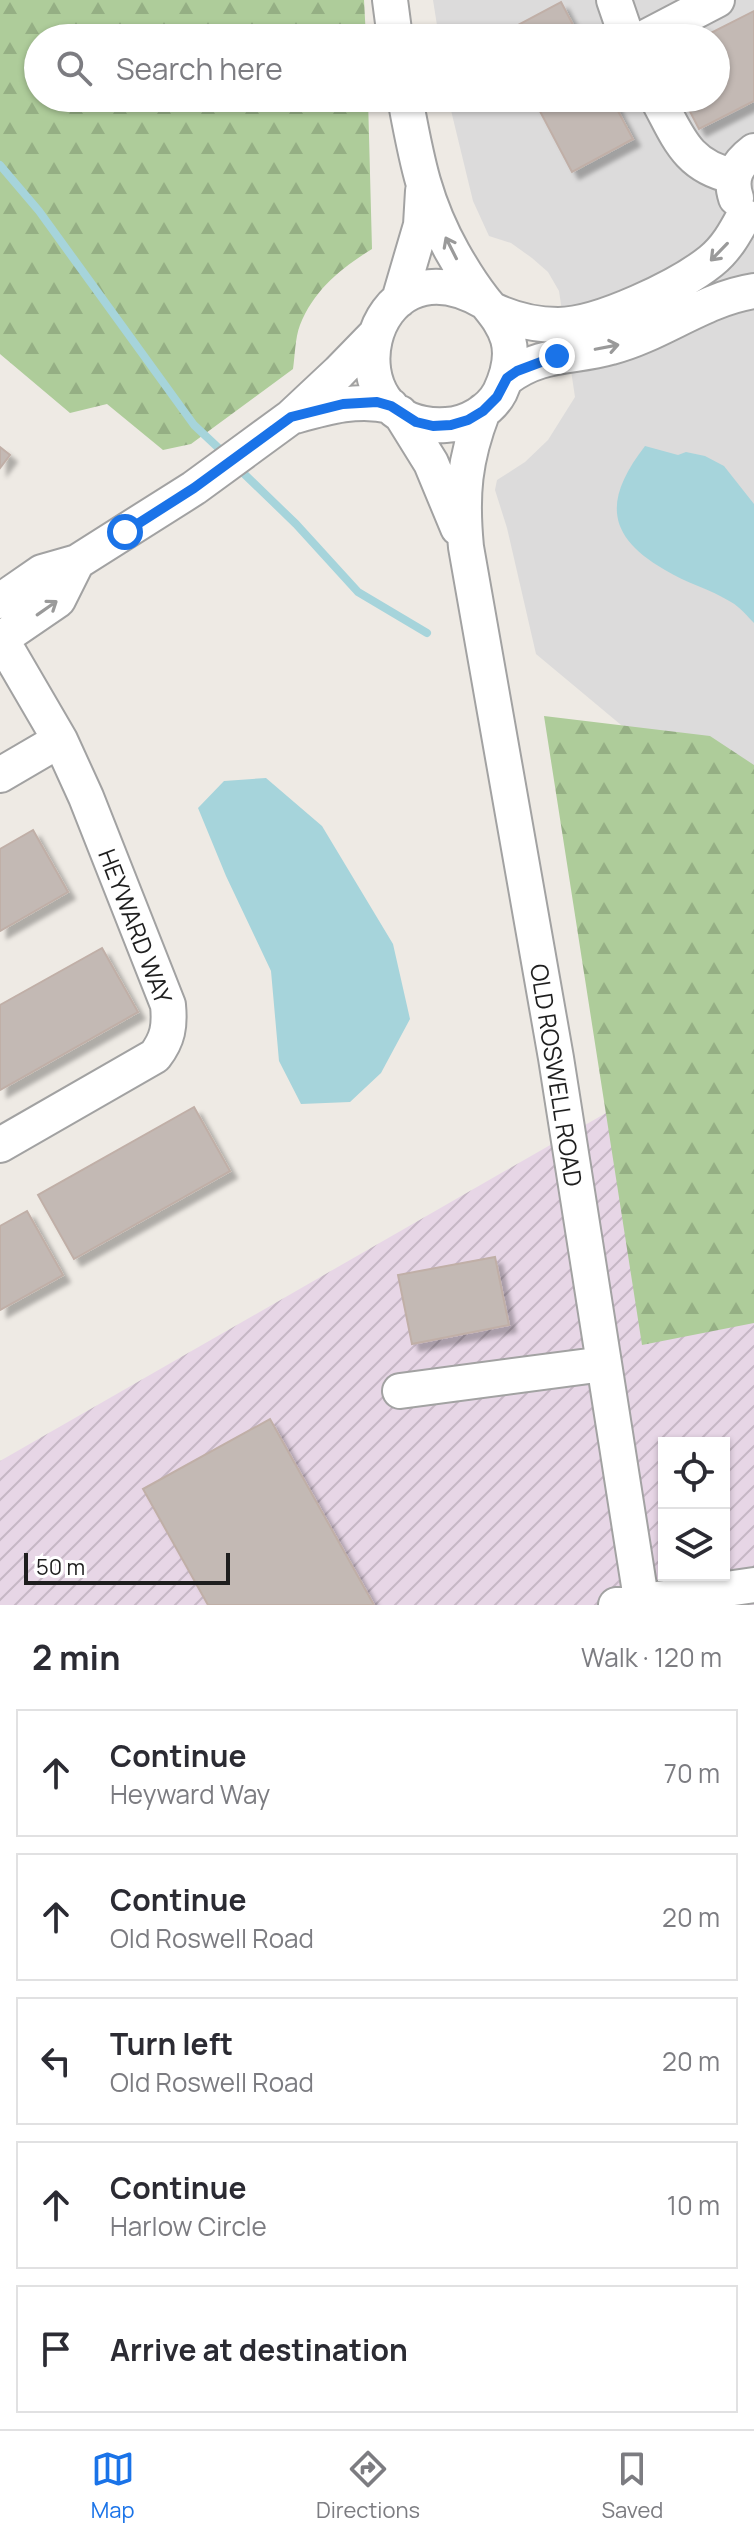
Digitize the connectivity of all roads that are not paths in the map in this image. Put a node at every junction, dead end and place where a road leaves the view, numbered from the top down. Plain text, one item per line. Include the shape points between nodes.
1 (390, 0) edge
2 (614, 0) edge
3 (717, 0) edge
4 (393, 24) edge
5 (622, 24) edge
6 (671, 24) edge
7 (408, 112) edge
8 (665, 112) edge
9 (743, 164) edge
10 (423, 190) junction
11 (749, 225) edge
12 (684, 279) junction
13 (754, 291) edge
14 (399, 300) junction
15 (489, 306) junction
16 (702, 309) junction
17 (374, 336) junction
18 (507, 378) junction
19 (396, 410) junction
20 (483, 411) junction
21 (291, 417) junction
22 (466, 547) junction
23 (77, 562) junction
24 (0, 601) edge
25 (0, 638) edge
26 (60, 740) junction
27 (0, 775) edge
28 (0, 1145) edge
29 (604, 1364) junction
30 (400, 1391) dead end
31 (754, 1585) edge
32 (633, 1603) edge

1 - 4 street
2 - 5 street
3 - 6 street
7 - 10 street
8 - 9 street via 692,158 705,168
9 - 11 street via 733,190
10 - 14 street via 421,225
15 -> 10 street via 450,249
11 -> 12 street
12 - 15 street via 612,312 560,325 516,320
12 - 16 street
13 - 16 street
14 - 15 street via 420,289 443,286 465,291
14 - 17 street via 383,316
15 - 18 street via 509,342
18 -> 16 street via 546,358 628,342
17 - 19 street, OLD ROSWELL ROAD via 372,373
17 - 21 street
18 - 20 street, OLD ROSWELL ROAD
19 - 20 street via 416,422 442,425
19 - 21 street via 377,402 353,402
19 - 22 street, OLD ROSWELL ROAD via 431,463
20 - 22 street, OLD ROSWELL ROAD via 464,470
21 - 23 street via 194,488
22 - 29 street, OLD ROSWELL ROAD
23 - 24 street via 42,572
25 -> 23 street, HEYWARD WAY via 58,600
25 - 26 street, HEYWARD WAY
26 - 27 street
26 - 28 street, HEYWARD WAY via 168,1005 170,1024 155,1056
29 - 30 street
29 - 32 street, OLD ROSWELL ROAD
31 - 32 street

